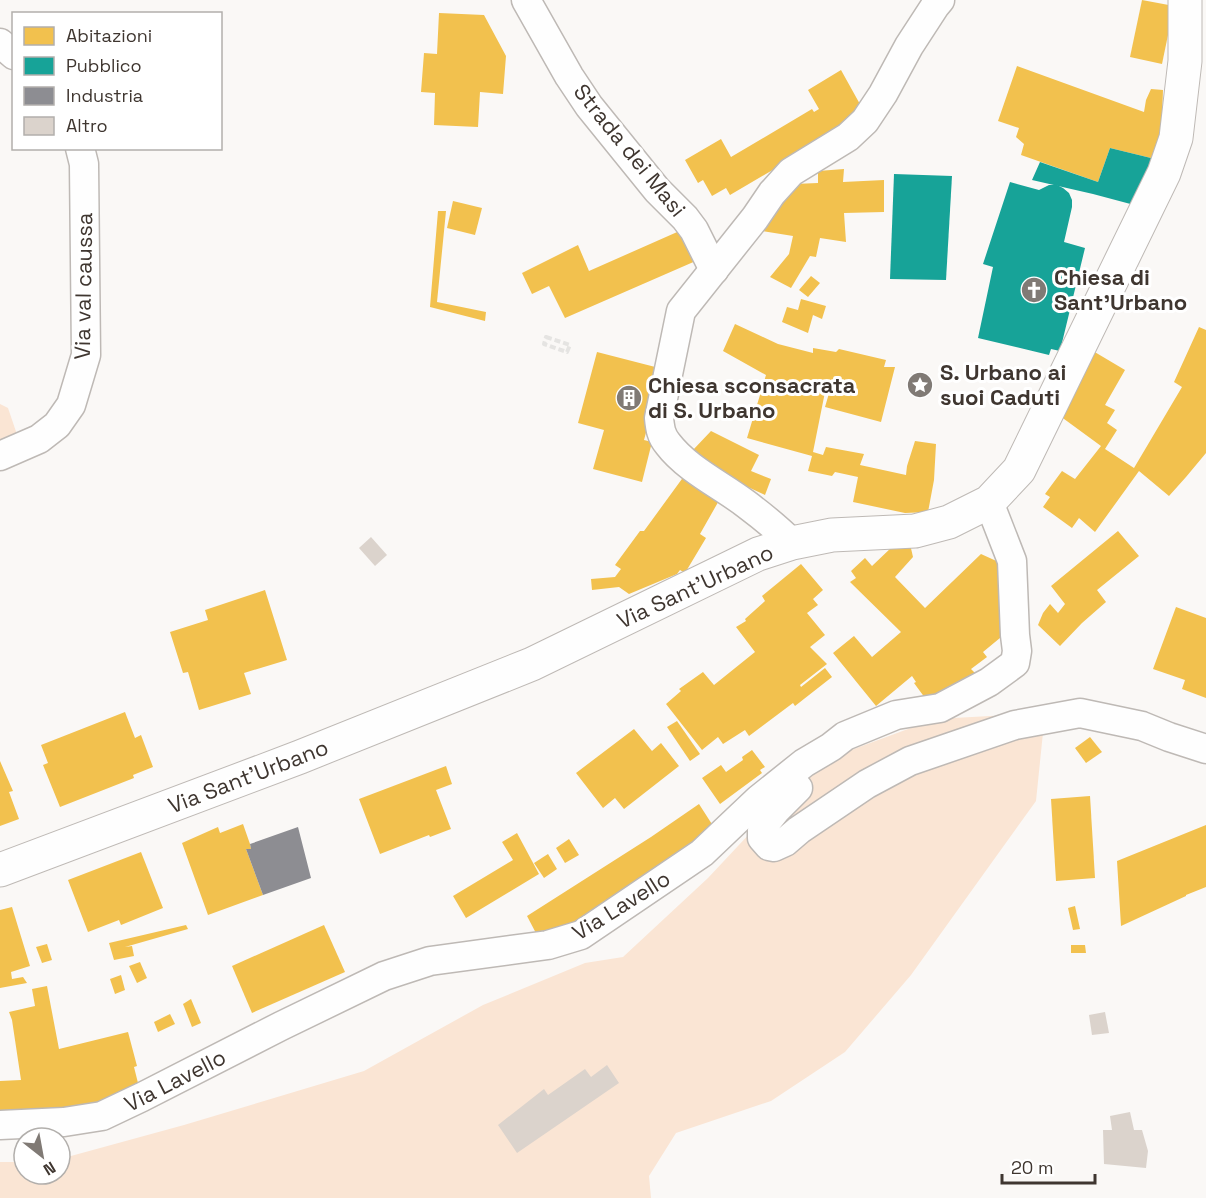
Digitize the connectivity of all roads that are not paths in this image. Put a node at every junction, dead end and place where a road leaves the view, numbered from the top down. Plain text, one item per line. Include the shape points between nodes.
1 (526, 0) edge
2 (940, 0) edge
3 (1185, 0) edge
4 (0, 43) edge
5 (12, 53) edge
6 (80, 150) edge
7 (714, 270) junction
8 (0, 456) edge
9 (988, 502) junction
10 (792, 543) junction
11 (831, 747) junction
12 (1206, 749) edge
13 (0, 870) edge
14 (0, 1125) edge

1 - 7 street, Strada dei Masi via 589,106 690,224
2 - 7 street via 865,121 848,137 791,172
3 - 9 street, Via Sant'Urbano via 1185,61 1176,138 1164,173 1019,470
4 - 5 street
6 - 8 street, Via val caussa via 84,164 86,354 71,405 57,425 39,439
7 - 10 street via 681,311 659,418 660,430 667,444 685,461
9 - 10 street, Via Sant'Urbano via 949,522 915,531 832,535
9 - 11 street, Via Lavello via 1012,561 1015,663 940,708 896,715 845,736
10 - 13 street, Via Sant'Urbano via 758,554 532,664
11 - 12 street via 805,782 765,822 761,834 769,846 785,842 867,784 910,761 1015,725 1080,713 1142,726
11 - 14 street, Via Lavello via 759,799 702,853 581,935 548,945 430,961 384,976 102,1116

